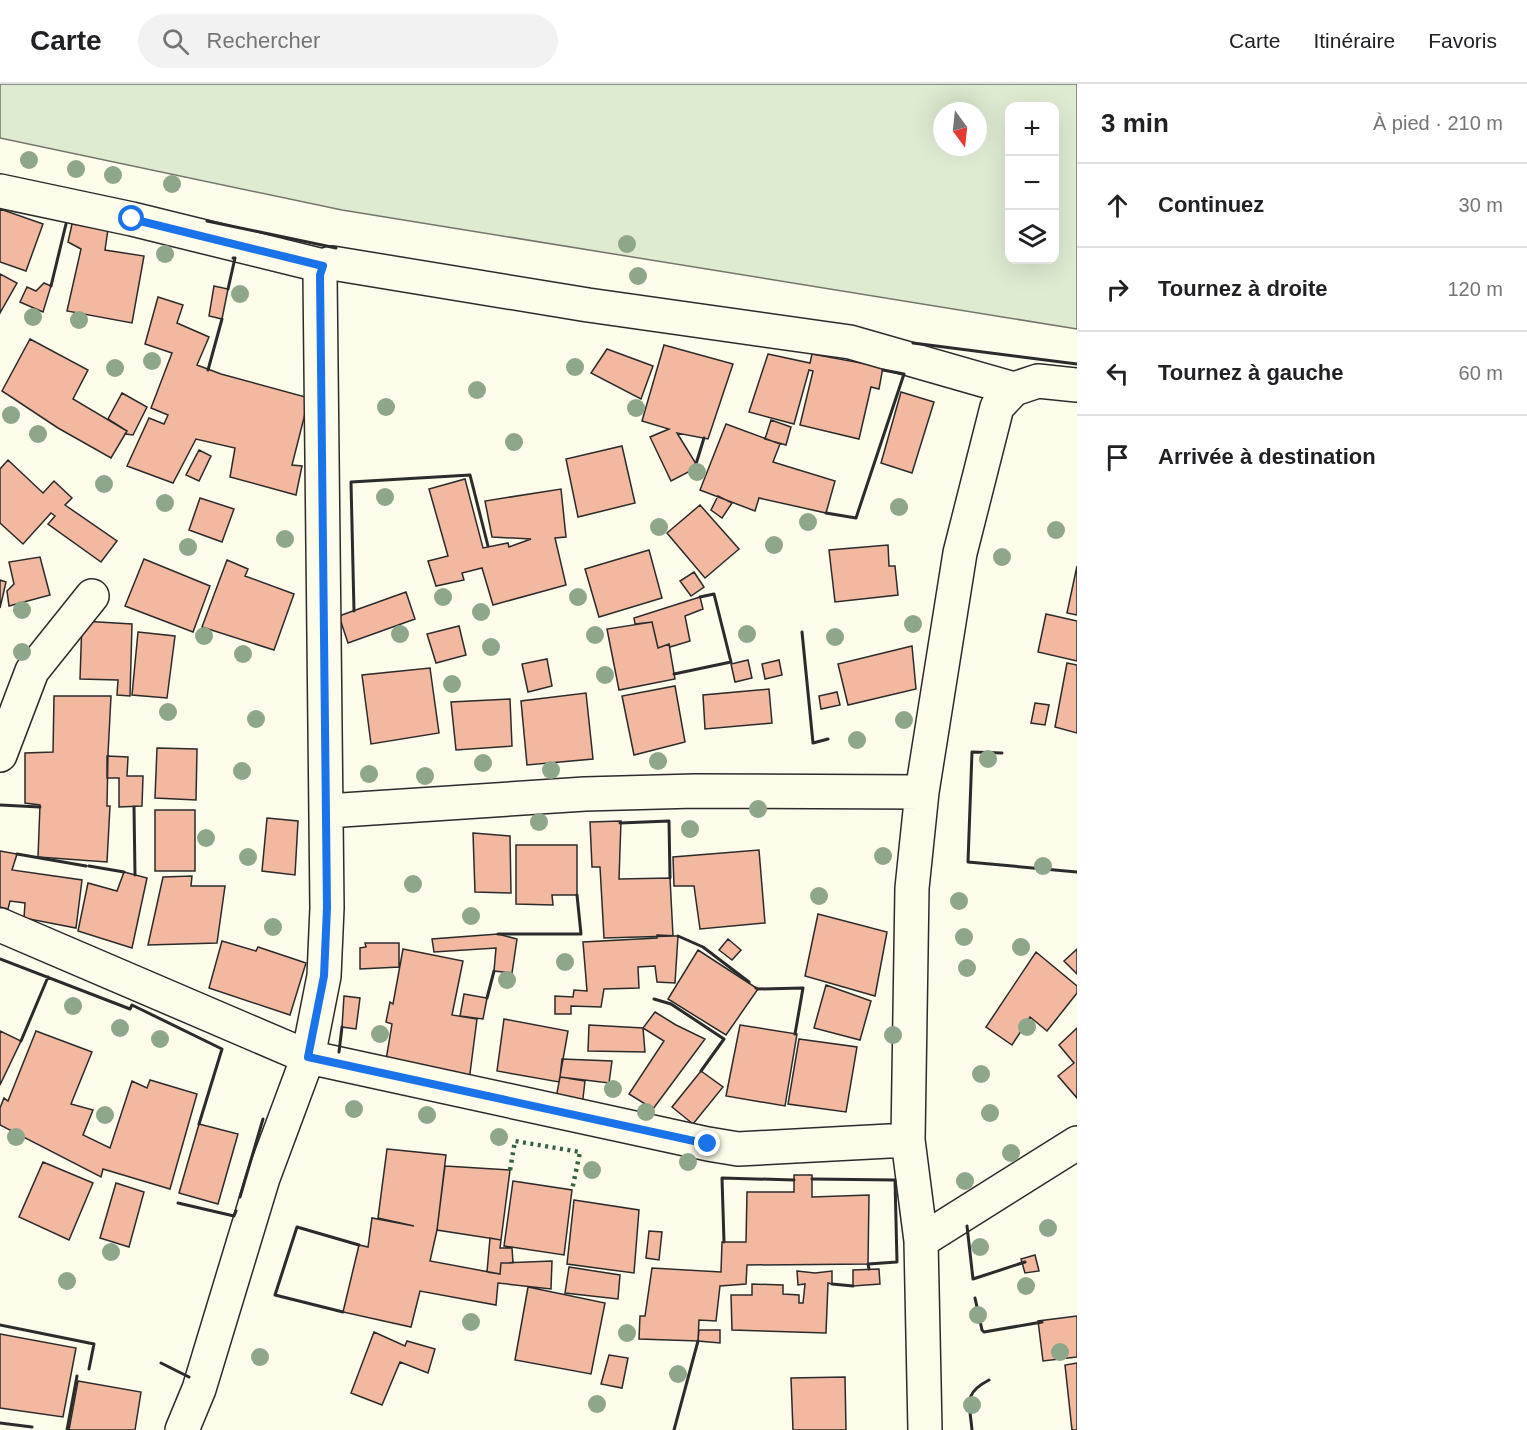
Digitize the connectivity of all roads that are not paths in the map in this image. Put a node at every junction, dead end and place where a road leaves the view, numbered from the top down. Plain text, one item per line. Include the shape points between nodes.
1 (0, 191) edge
2 (323, 266) junction
3 (1077, 384) edge
4 (1014, 389) junction
5 (92, 596) dead end
6 (0, 755) edge
7 (922, 792) junction
8 (327, 811) junction
9 (0, 926) edge
10 (308, 1057) junction
11 (908, 1140) junction
12 (1077, 1143) edge
13 (921, 1241) junction
14 (182, 1430) edge
15 (925, 1430) edge

1 - 2 street
2 - 4 street via 332,263 850,342
2 - 8 street via 320,275
3 - 4 street via 1038,381
4 - 7 street via 997,407 960,553
5 - 6 street via 32,671
7 - 8 street via 585,794
7 - 11 street via 912,888
8 - 10 street via 324,976
9 - 10 street
10 - 11 street via 738,1149
10 - 14 street via 263,1178 199,1389
11 - 13 street
12 - 13 street
13 - 15 street

